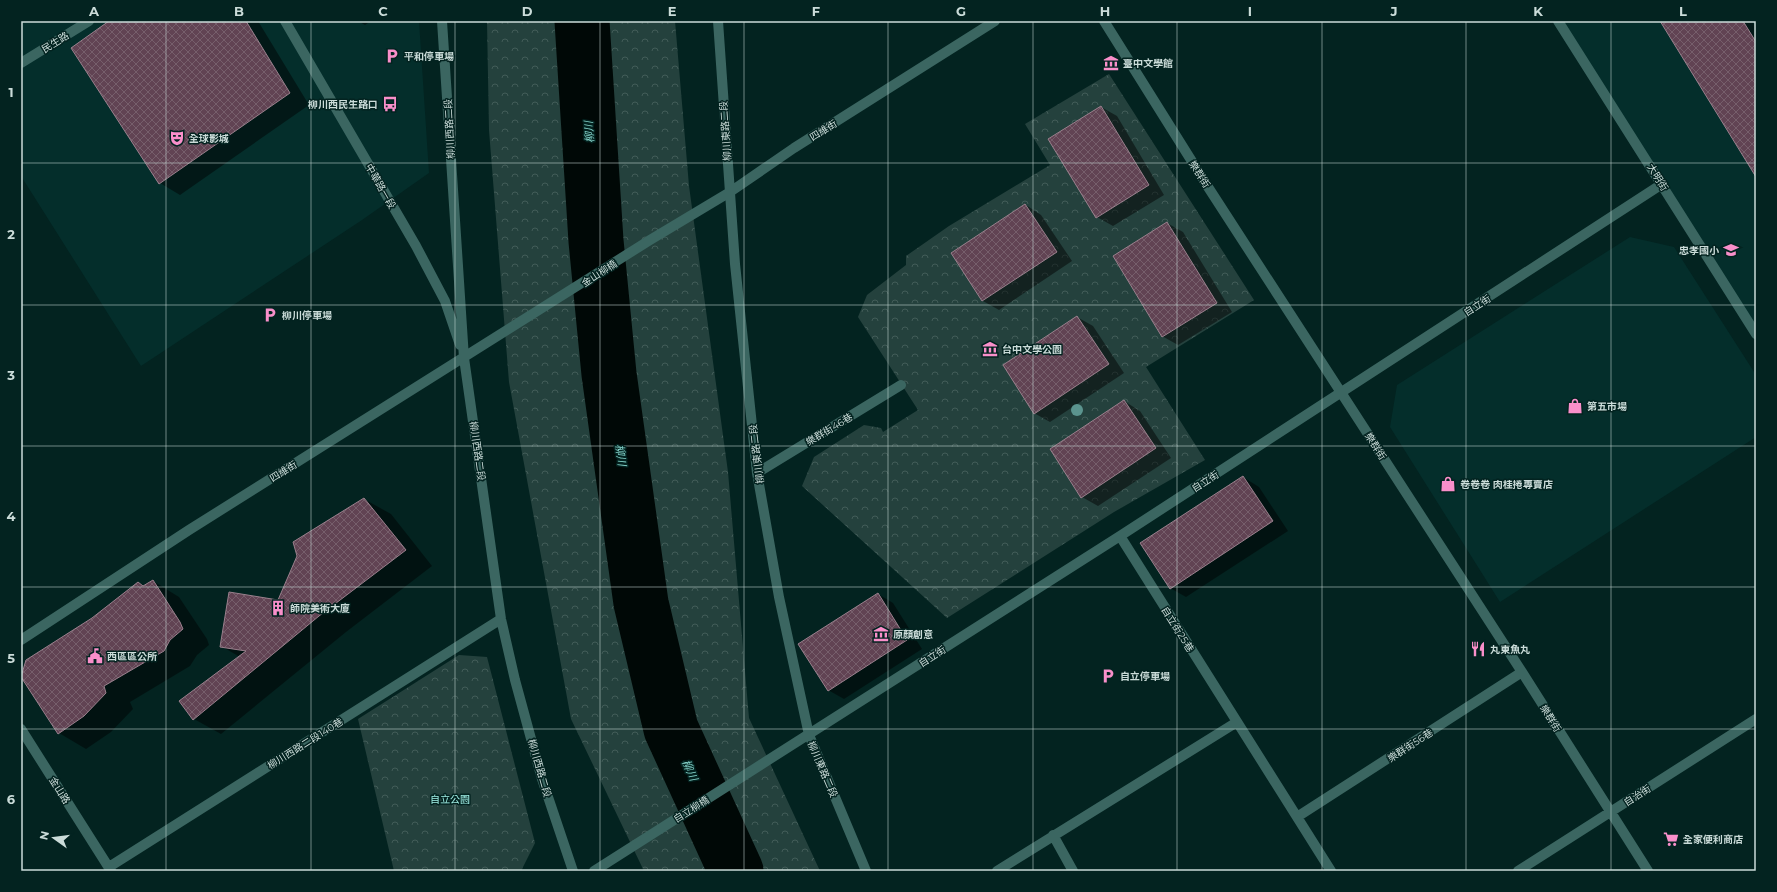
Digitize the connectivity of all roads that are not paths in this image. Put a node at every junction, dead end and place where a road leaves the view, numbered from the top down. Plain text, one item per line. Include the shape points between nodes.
1 (89, 21) edge
2 (285, 21) edge
3 (442, 21) edge
4 (718, 21) edge
5 (995, 21) edge
6 (1104, 21) edge
7 (1558, 21) edge
8 (21, 63) edge
9 (1662, 184) junction
10 (730, 192) junction
11 (650, 240) joint
12 (547, 306) joint
13 (1756, 334) edge
14 (464, 358) junction
15 (901, 385) dead end
16 (1341, 393) junction
17 (757, 473) junction
18 (1120, 536) junction
19 (501, 619) junction
20 (21, 640) edge
21 (1522, 672) junction
22 (1756, 719) edge
23 (1237, 722) junction
24 (21, 729) edge
25 (809, 735) junction
26 (746, 775) joint
27 (1610, 812) junction
28 (1297, 817) junction
29 (1053, 835) junction
30 (110, 869) edge
31 (573, 871) edge
32 (594, 871) edge
33 (866, 871) edge
34 (997, 871) edge
35 (1073, 871) edge
36 (1331, 871) edge
37 (1518, 871) edge
38 (1648, 871) edge

1 - 8 street, 民生路
2 - 14 street, 中華路一段 via 416,246 445,301
3 - 14 street, 柳川西路二段
4 - 10 street, 柳川東路二段
5 - 10 street, 四維街 via 794,148
6 - 16 street, 樂群街
7 - 9 street, 大明街
9 - 13 street, 大明街
9 - 16 street, 自立街
10 - 11 street, 四維街
10 - 17 street, 柳川東路二段
11 - 12 street, 金山柳橋
12 - 14 street, 四維街
14 - 19 street, 柳川西路二段
14 - 20 street, 四維街 via 189,530
15 - 17 street, 樂群街46巷
16 - 18 street, 自立街
16 - 21 street, 樂群街
17 - 25 street, 柳川東路二段 via 779,597
18 - 23 street, 自立街25巷
18 - 25 street, 自立街
19 - 30 street, 柳川西路二段140巷
19 - 31 street, 柳川西路二段 via 542,779
21 - 27 street, 樂群街
21 - 28 street, 樂群街56巷
22 - 27 street, 自治街
23 - 28 street, 自立街25巷
23 - 29 street
24 - 30 street, 金山路
25 - 26 street, 自立街
25 - 33 street, 柳川東路二段
26 - 32 street, 自立柳橋
27 - 37 street, 自治街
27 - 38 street, 樂群街
28 - 36 street, 自立街25巷
29 - 34 street
29 - 35 street

